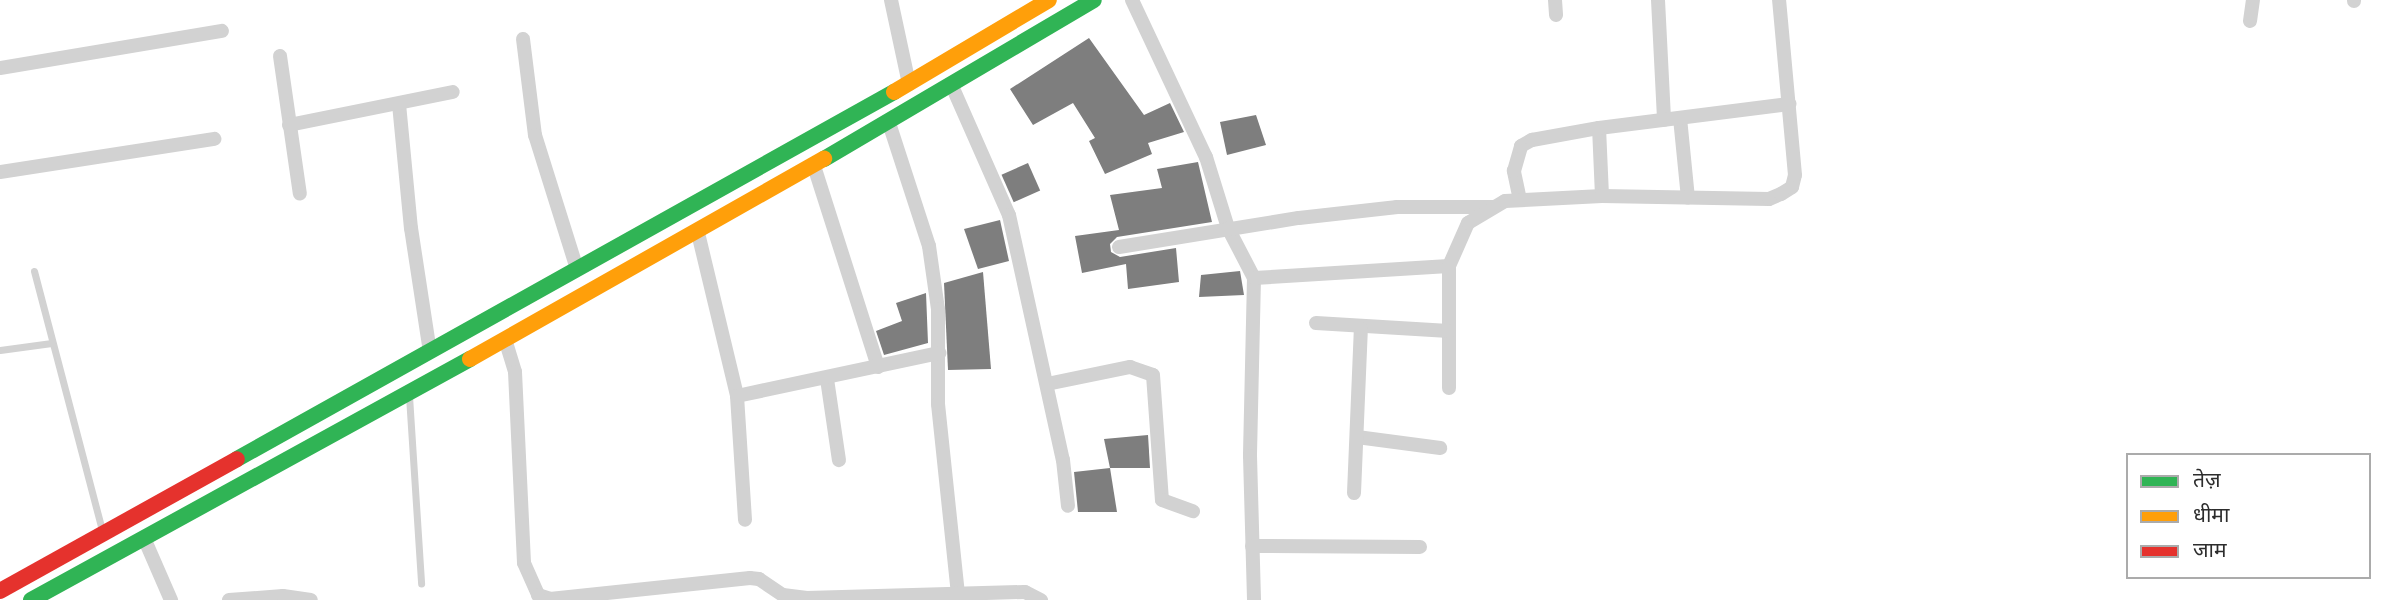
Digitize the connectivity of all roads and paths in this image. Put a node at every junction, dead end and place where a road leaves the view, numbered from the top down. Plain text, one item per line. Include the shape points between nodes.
1 (891, 0) edge
2 (1049, 0) edge
3 (1094, 0) edge
4 (1132, 0) edge
5 (1658, 0) edge
6 (1779, 0) edge
7 (2253, 0) edge
8 (2250, 21) dead end
9 (222, 31) dead end
10 (523, 39) dead end
11 (280, 55) dead end
12 (0, 68) edge
13 (909, 84) junction
14 (952, 86) junction
15 (453, 92) dead end
16 (399, 104) junction
17 (1789, 104) junction
18 (1680, 118) junction
19 (1664, 120) junction
20 (889, 124) junction
21 (289, 125) junction
22 (1599, 128) junction
23 (214, 139) dead end
24 (814, 166) junction
25 (0, 172) edge
26 (300, 194) dead end
27 (1602, 196) junction
28 (1688, 198) junction
29 (1520, 200) junction
30 (1494, 207) junction
31 (1228, 228) junction
32 (698, 233) junction
33 (1119, 247) dead end
34 (1449, 266) junction
35 (577, 269) junction
36 (33, 271) dead end
37 (1254, 278) junction
38 (1315, 323) dead end
39 (1361, 328) junction
40 (1449, 331) junction
41 (505, 339) junction
42 (52, 343) junction
43 (0, 350) edge
44 (430, 352) junction
45 (939, 353) junction
46 (878, 367) junction
47 (827, 379) junction
48 (1046, 384) junction
49 (1449, 388) dead end
50 (409, 392) junction
51 (737, 396) junction
52 (1357, 437) junction
53 (1440, 448) dead end
54 (839, 460) dead end
55 (1354, 493) dead end
56 (1068, 506) dead end
57 (1194, 511) dead end
58 (745, 520) dead end
59 (102, 532) junction
60 (144, 538) junction
61 (1251, 546) junction
62 (1420, 547) dead end
63 (421, 584) dead end
64 (0, 590) edge
65 (958, 594) junction
66 (918, 598) edge
67 (830, 599) edge
68 (32, 600) edge
69 (171, 600) edge
70 (229, 600) edge
71 (311, 600) edge
72 (1041, 600) edge
73 (1254, 600) edge

1 - 13 street
2 - 13 main road
3 - 14 main road
4 - 31 street via 1217,183
5 - 19 street
6 - 17 street
7 - 8 street
9 - 12 street
10 - 35 street via 535,135
11 - 21 street
13 - 35 main road
14 - 20 main road
14 - 48 street via 1009,215
15 - 16 street
16 - 21 street
16 - 44 street
17 - 18 street
17 - 28 street via 1792,187 1769,199
18 - 19 street
18 - 28 street
19 - 22 street
20 - 24 main road
20 - 45 street via 929,246
21 - 26 street
22 - 27 street
22 - 29 street via 1521,146 1514,171
23 - 25 street
24 - 32 main road
24 - 46 street
27 - 28 street
27 - 29 street
29 - 30 street
30 - 31 street via 1397,207
30 - 34 street via 1468,223
31 - 33 street
31 - 37 street
32 - 41 main road
32 - 51 street
34 - 37 street
34 - 40 street
35 - 44 main road
36 - 42 lane
37 - 61 street
38 - 39 street
39 - 40 street
39 - 52 street
40 - 49 street
41 - 50 main road
41 - 67 street via 515,372 524,563 537,595 550,599 750,578 760,579 783,595
42 - 43 lane
42 - 59 lane
44 - 59 main road
45 - 46 street
45 - 65 street via 938,404
46 - 47 street
47 - 51 street
47 - 54 street
48 - 56 street
48 - 57 street via 1130,367 1153,375 1162,500
50 - 60 main road
50 - 63 lane
51 - 58 street
52 - 53 street
52 - 55 street
59 - 64 main road
60 - 68 main road
60 - 69 street
61 - 62 street
61 - 73 street
65 - 66 street
65 - 72 street via 1025,592
66 - 67 street
70 - 71 street via 283,596

